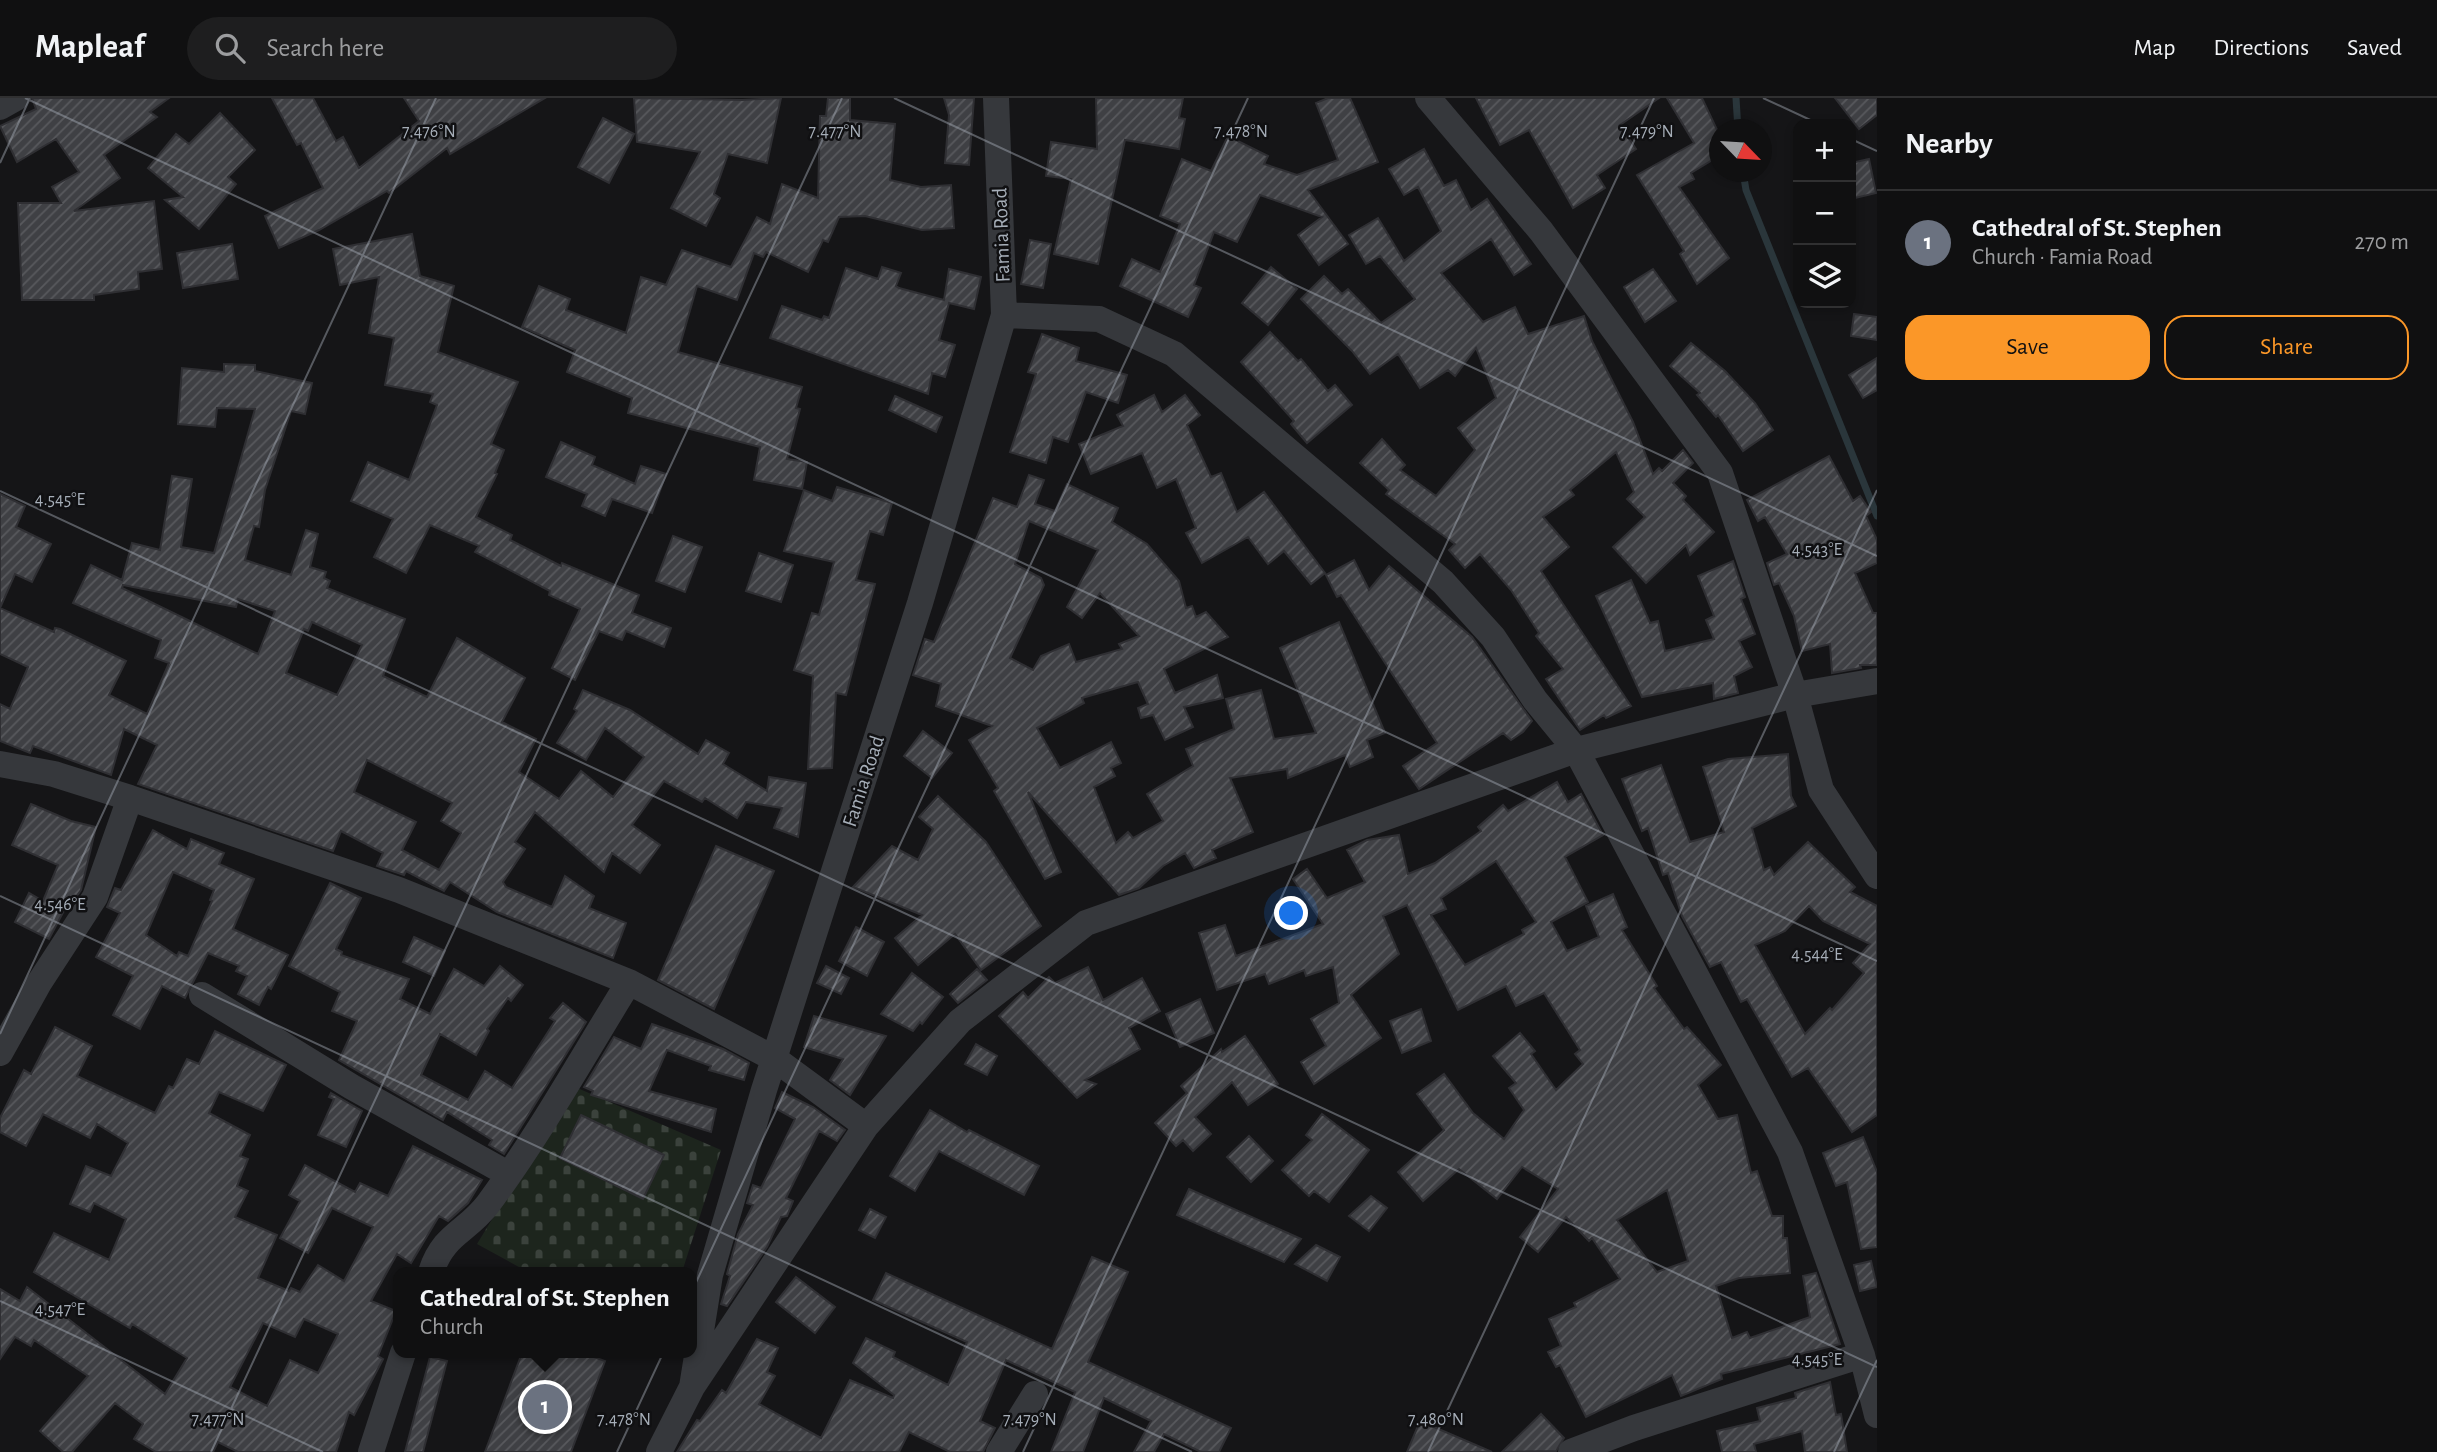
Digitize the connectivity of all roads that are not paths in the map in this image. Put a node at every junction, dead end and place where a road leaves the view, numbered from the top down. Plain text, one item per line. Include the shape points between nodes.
1 (16, 98) edge
2 (996, 98) edge
3 (1427, 98) edge
4 (0, 107) edge
5 (1004, 315) junction
6 (1877, 681) edge
7 (1795, 695) junction
8 (1576, 750) junction
9 (0, 764) edge
10 (130, 798) junction
11 (1877, 876) edge
12 (629, 982) junction
13 (202, 995) dead end
14 (0, 1053) edge
15 (775, 1059) junction
16 (866, 1126) junction
17 (509, 1174) junction
18 (433, 1267) edge
19 (1862, 1355) junction
20 (697, 1356) edge
21 (401, 1358) edge
22 (697, 1358) edge
23 (692, 1387) junction
24 (1035, 1394) dead end
25 (1877, 1415) edge
26 (371, 1452) edge
27 (659, 1452) edge
28 (999, 1452) edge
29 (1571, 1452) edge

1 - 4 street
2 - 5 street, Famia Road
3 - 7 street via 1541,230 1720,473
5 - 8 street via 1099,319 1174,354 1443,582 1493,637
5 - 15 street, Famia Road via 920,603
6 - 7 street
7 - 8 street
7 - 11 street via 1821,790
8 - 16 street via 1086,923 960,1021
8 - 19 street via 1790,1152
9 - 10 street via 54,774
10 - 12 street via 399,890
10 - 14 street via 95,897
12 - 15 street
12 - 17 street
13 - 17 street via 352,1087
15 - 16 street
15 - 20 street, Famia Road via 710,1275
16 - 23 street
17 - 18 street via 485,1207 439,1250
19 - 25 street
19 - 29 street
21 - 26 street
22 - 23 street, Famia Road
23 - 27 street, Famia Road
24 - 28 street

